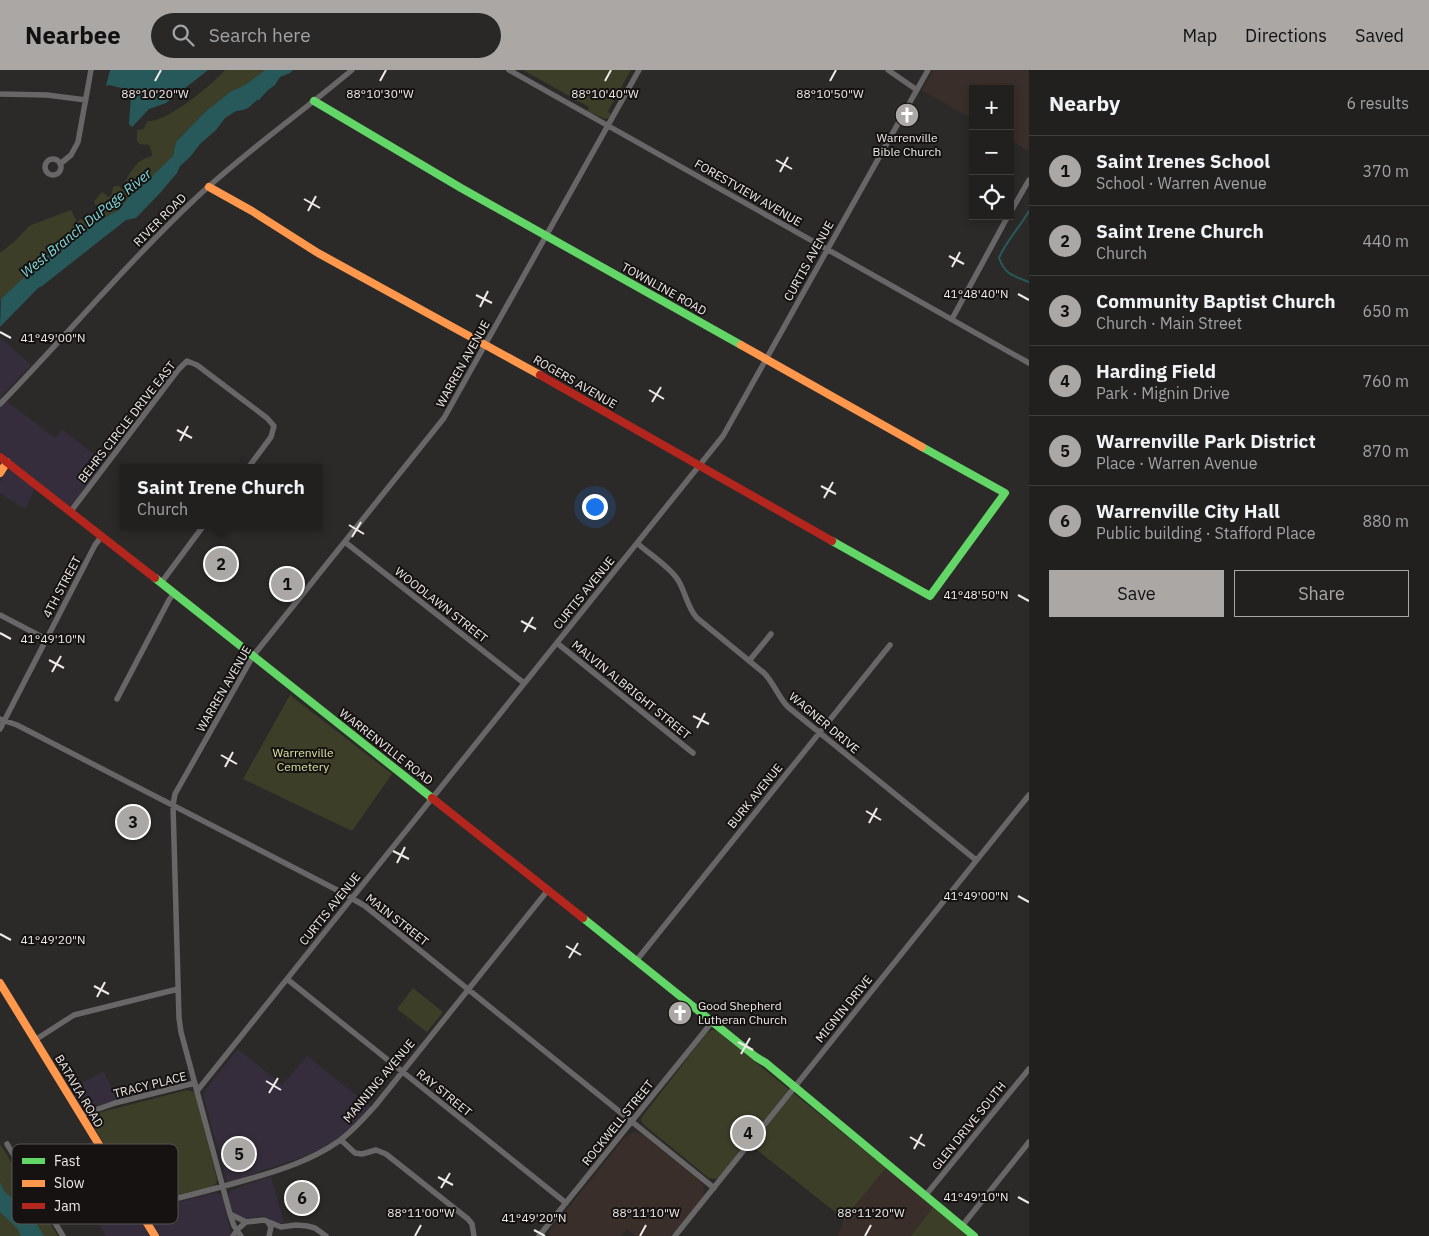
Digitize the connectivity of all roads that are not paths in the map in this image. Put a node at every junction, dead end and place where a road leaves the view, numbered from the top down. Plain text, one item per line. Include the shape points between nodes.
1 (91, 70) edge
2 (352, 70) edge
3 (509, 70) edge
4 (639, 70) edge
5 (888, 70) edge
6 (928, 70) edge
7 (917, 90) junction
8 (0, 94) edge
9 (86, 100) junction
10 (314, 101) junction
11 (609, 125) junction
12 (60, 164) dead end
13 (1029, 180) edge
14 (209, 186) junction
15 (1014, 206) edge
16 (1006, 220) edge
17 (546, 236) junction
18 (827, 249) junction
19 (952, 320) junction
20 (486, 344) junction
21 (766, 359) junction
22 (1029, 363) edge
23 (0, 404) edge
24 (3, 459) edge
25 (251, 464) edge
26 (699, 466) junction
27 (0, 473) edge
28 (71, 511) junction
29 (201, 529) edge
30 (102, 536) junction
31 (345, 542) junction
32 (637, 543) junction
33 (161, 583) junction
34 (174, 593) junction
35 (930, 596) joint
36 (0, 615) edge
37 (771, 634) dead end
38 (46, 639) junction
39 (557, 642) junction
40 (890, 645) dead end
41 (253, 656) junction
42 (749, 660) junction
43 (524, 683) junction
44 (118, 699) dead end
45 (2, 720) edge
46 (0, 729) edge
47 (820, 733) junction
48 (693, 753) dead end
49 (1029, 795) edge
50 (432, 797) junction
51 (173, 805) junction
52 (976, 860) junction
53 (548, 890) junction
54 (352, 898) junction
55 (636, 961) junction
56 (287, 979) junction
57 (0, 983) edge
58 (468, 989) junction
59 (178, 990) junction
60 (712, 1022) junction
61 (35, 1040) junction
62 (1029, 1069) edge
63 (402, 1072) junction
64 (195, 1083) junction
65 (793, 1088) junction
66 (197, 1091) junction
67 (80, 1114) junction
68 (632, 1121) junction
69 (341, 1140) junction
70 (1029, 1142) edge
71 (7, 1144) dead end
72 (99, 1144) edge
73 (12, 1152) edge
74 (222, 1187) junction
75 (714, 1188) junction
76 (925, 1196) junction
77 (178, 1198) edge
78 (566, 1203) junction
79 (230, 1214) junction
80 (267, 1221) junction
81 (246, 1222) junction
82 (55, 1224) edge
83 (148, 1224) edge
84 (962, 1226) junction
85 (282, 1227) junction
86 (237, 1230) junction
87 (62, 1236) edge
88 (155, 1236) edge
89 (233, 1236) edge
90 (241, 1236) edge
91 (269, 1236) edge
92 (326, 1236) edge
93 (474, 1236) edge
94 (539, 1236) edge
95 (675, 1236) edge
96 (974, 1236) edge

1 - 9 street
2 - 10 street, RIVER ROAD
3 - 11 street, FORESTVIEW AVENUE
4 - 11 street, WARREN AVENUE
5 - 7 street
6 - 7 street, CURTIS AVENUE
7 - 18 street, CURTIS AVENUE
8 - 9 street
9 - 12 street via 76,147
10 - 14 street, RIVER ROAD
10 - 17 street, TOWNLINE ROAD
11 - 17 street, WARREN AVENUE
11 - 18 street, FORESTVIEW AVENUE
13 - 15 street
14 - 20 street, ROGERS AVENUE via 318,253
14 - 23 street, RIVER ROAD via 130,264
16 - 19 street
17 - 20 street, WARREN AVENUE
17 - 21 street, TOWNLINE ROAD
18 - 19 street, FORESTVIEW AVENUE
18 - 21 street, CURTIS AVENUE
19 - 22 street, FORESTVIEW AVENUE
20 - 26 street, ROGERS AVENUE
20 - 31 street, WARREN AVENUE via 444,418
21 - 26 street, CURTIS AVENUE via 723,436
21 - 35 street, TOWNLINE ROAD via 1005,493
24 - 27 street
24 - 28 street, WARRENVILLE ROAD
25 - 28 street, BEHRS CIRCLE DRIVE EAST via 274,426 197,365 187,361
26 - 32 street, CURTIS AVENUE
26 - 35 street, ROGERS AVENUE
28 - 30 street, WARRENVILLE ROAD
29 - 33 street
30 - 33 street, WARRENVILLE ROAD
30 - 38 street, 4TH STREET
31 - 41 street, WARREN AVENUE
31 - 43 street, WOODLAWN STREET
32 - 39 street, CURTIS AVENUE
32 - 42 street, WAGNER DRIVE via 674,574 697,618
33 - 34 street, WARRENVILLE ROAD
34 - 41 street, WARRENVILLE ROAD
34 - 44 street
36 - 38 street
37 - 42 street
38 - 45 street, 4TH STREET
39 - 43 street, CURTIS AVENUE
39 - 48 street, MALVIN ALBRIGHT STREET
40 - 47 street, BURK AVENUE
41 - 50 street, WARRENVILLE ROAD
41 - 51 street, WARREN AVENUE via 175,794
42 - 47 street, WAGNER DRIVE via 769,678 784,703
43 - 50 street, CURTIS AVENUE
45 - 46 street, 4TH STREET
45 - 51 street, MAIN STREET
47 - 52 street, WAGNER DRIVE
47 - 55 street, BURK AVENUE
49 - 52 street, MIGNIN DRIVE
50 - 53 street, WARRENVILLE ROAD
50 - 54 street, CURTIS AVENUE
51 - 54 street, MAIN STREET
51 - 59 street, WARREN AVENUE
52 - 65 street, MIGNIN DRIVE
53 - 55 street, WARRENVILLE ROAD
53 - 58 street, MANNING AVENUE
54 - 56 street, CURTIS AVENUE
54 - 58 street, MAIN STREET
55 - 60 street, WARRENVILLE ROAD
56 - 63 street, RAY STREET
56 - 66 street, CURTIS AVENUE
57 - 61 street, BATAVIA ROAD
58 - 63 street, MANNING AVENUE
58 - 68 street, MAIN STREET
59 - 61 street via 74,1015
59 - 64 street, WARREN AVENUE via 181,1032
60 - 65 street, WARRENVILLE ROAD
60 - 68 street, ROCKWELL STREET
61 - 67 street, BATAVIA ROAD
62 - 76 street, GLEN DRIVE SOUTH
63 - 69 street, MANNING AVENUE via 367,1115
63 - 78 street, RAY STREET
64 - 66 street, WARREN AVENUE
64 - 67 street, TRACY PLACE
65 - 75 street, MIGNIN DRIVE
65 - 76 street, WARRENVILLE ROAD
66 - 74 street, WARREN AVENUE
67 - 72 street, BATAVIA ROAD
68 - 75 street, MAIN STREET
68 - 78 street, ROCKWELL STREET
69 - 74 street, MANNING AVENUE via 299,1163
69 - 93 street via 355,1153 376,1150 386,1154 468,1219
70 - 84 street
71 - 73 street
74 - 77 street, MANNING AVENUE
74 - 79 street, WARREN AVENUE
75 - 95 street, MIGNIN DRIVE
76 - 84 street, WARRENVILLE ROAD
78 - 94 street, ROCKWELL STREET
79 - 81 street
79 - 86 street, WARREN AVENUE
80 - 81 street
80 - 85 street
80 - 91 street via 271,1227
81 - 86 street
82 - 87 street
83 - 88 street, BATAVIA ROAD
84 - 96 street, WARRENVILLE ROAD
85 - 91 street
85 - 92 street via 307,1226
86 - 89 street
86 - 90 street, WARREN AVENUE

